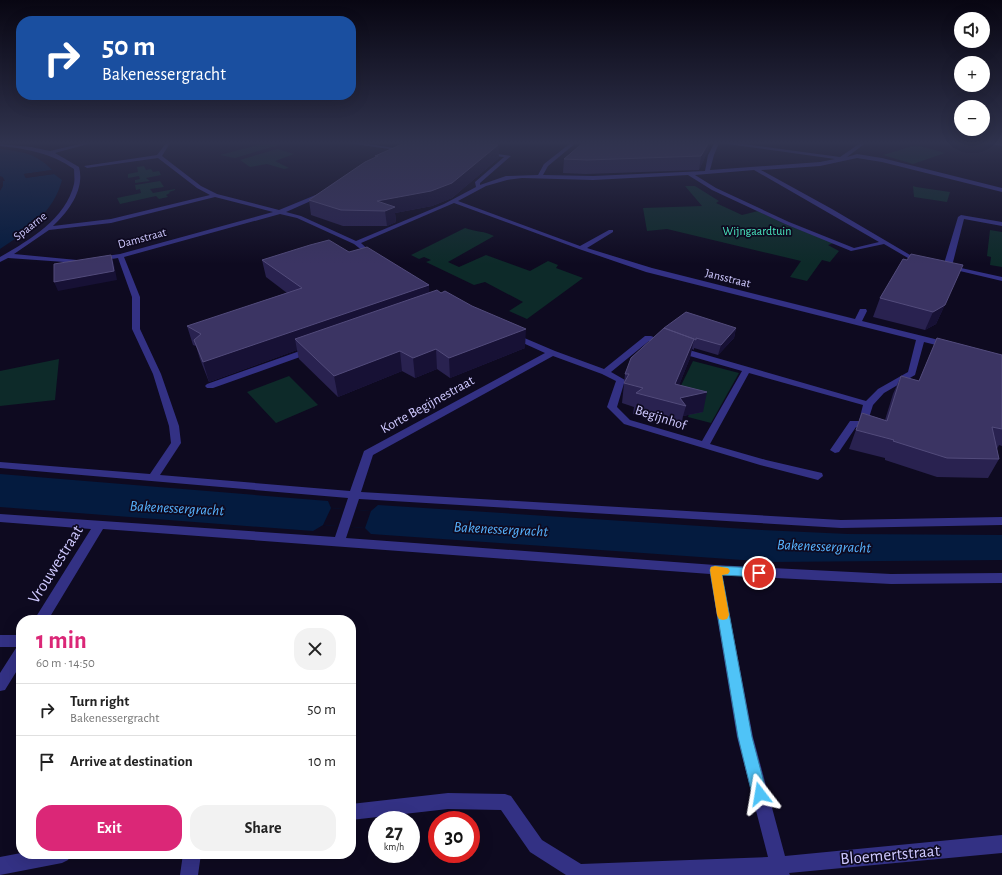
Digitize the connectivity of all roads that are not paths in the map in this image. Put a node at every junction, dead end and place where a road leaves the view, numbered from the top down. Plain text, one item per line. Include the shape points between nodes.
1 (78, 183) edge
2 (194, 183) edge
3 (477, 183) edge
4 (492, 183) edge
5 (705, 183) edge
6 (780, 183) edge
7 (973, 183) edge
8 (479, 187) junction
9 (1002, 190) edge
10 (325, 193) edge
11 (215, 195) junction
12 (453, 201) junction
13 (279, 212) junction
14 (1002, 224) edge
15 (48, 228) junction
16 (611, 231) dead end
17 (886, 242) junction
18 (356, 244) junction
19 (581, 248) junction
20 (8, 256) junction
21 (120, 256) junction
22 (0, 260) edge
23 (89, 261) edge
24 (380, 261) edge
25 (82, 262) edge
26 (926, 265) edge
27 (1002, 279) edge
28 (863, 311) dead end
29 (858, 322) junction
30 (505, 331) edge
31 (921, 338) junction
32 (320, 346) edge
33 (958, 347) edge
34 (552, 353) junction
35 (747, 369) junction
36 (607, 370) junction
37 (210, 386) dead end
38 (868, 404) junction
39 (704, 446) junction
40 (835, 450) dead end
41 (0, 465) edge
42 (818, 476) dead end
43 (153, 478) junction
44 (354, 496) junction
45 (0, 518) edge
46 (1002, 520) edge
47 (99, 526) junction
48 (339, 542) junction
49 (715, 570) junction
50 (1002, 578) edge
51 (44, 615) edge
52 (0, 641) edge
53 (16, 641) edge
54 (16, 660) edge
55 (0, 685) edge
56 (356, 811) edge
57 (1002, 844) edge
58 (36, 859) edge
59 (191, 859) edge
60 (0, 866) edge
61 (779, 870) edge
62 (189, 875) edge

1 - 15 street, Spaarne via 65,208
2 - 11 street
3 - 8 street
4 - 8 street
5 - 17 street via 853,250
6 - 17 street
7 - 9 street
8 - 12 street
10 - 13 street, Damstraat
11 - 13 street
11 - 15 street via 130,216
12 - 18 street
12 - 19 street, Jansstraat
13 - 18 street via 299,217
13 - 21 street, Damstraat
14 - 27 street via 961,217 945,267
15 - 20 street, Spaarne
16 - 19 street
17 - 26 street
18 - 24 street
19 - 29 street, Jansstraat via 649,270
20 - 22 street, Spaarne
20 - 25 street
21 - 23 street, Damstraat
21 - 43 street via 136,297 136,329 157,374 174,426 176,443
28 - 29 street
29 - 31 street, Jansstraat
30 - 34 street
31 - 33 street, Jansstraat
31 - 38 street via 912,373 881,392
32 - 37 street
34 - 36 street
34 - 44 street, Korte Begijnestraat via 368,453
35 - 36 street via 648,338
35 - 38 street
35 - 39 street
36 - 39 street, Begijnhof via 621,380 612,407 627,422
38 - 40 street via 863,425 853,423
39 - 42 street, Begijnhof
41 - 43 street
43 - 44 street
44 - 46 street via 841,524
44 - 48 street, Korte Begijnestraat
45 - 47 street
47 - 48 street
47 - 51 street, Vrouwestraat
48 - 49 street
49 - 50 street via 891,579
49 - 61 street via 745,737
52 - 53 street
54 - 55 street
56 - 61 street, Bloemertstraat via 448,801 505,802 536,846 579,873
57 - 61 street, Bloemertstraat
58 - 60 street
59 - 62 street

